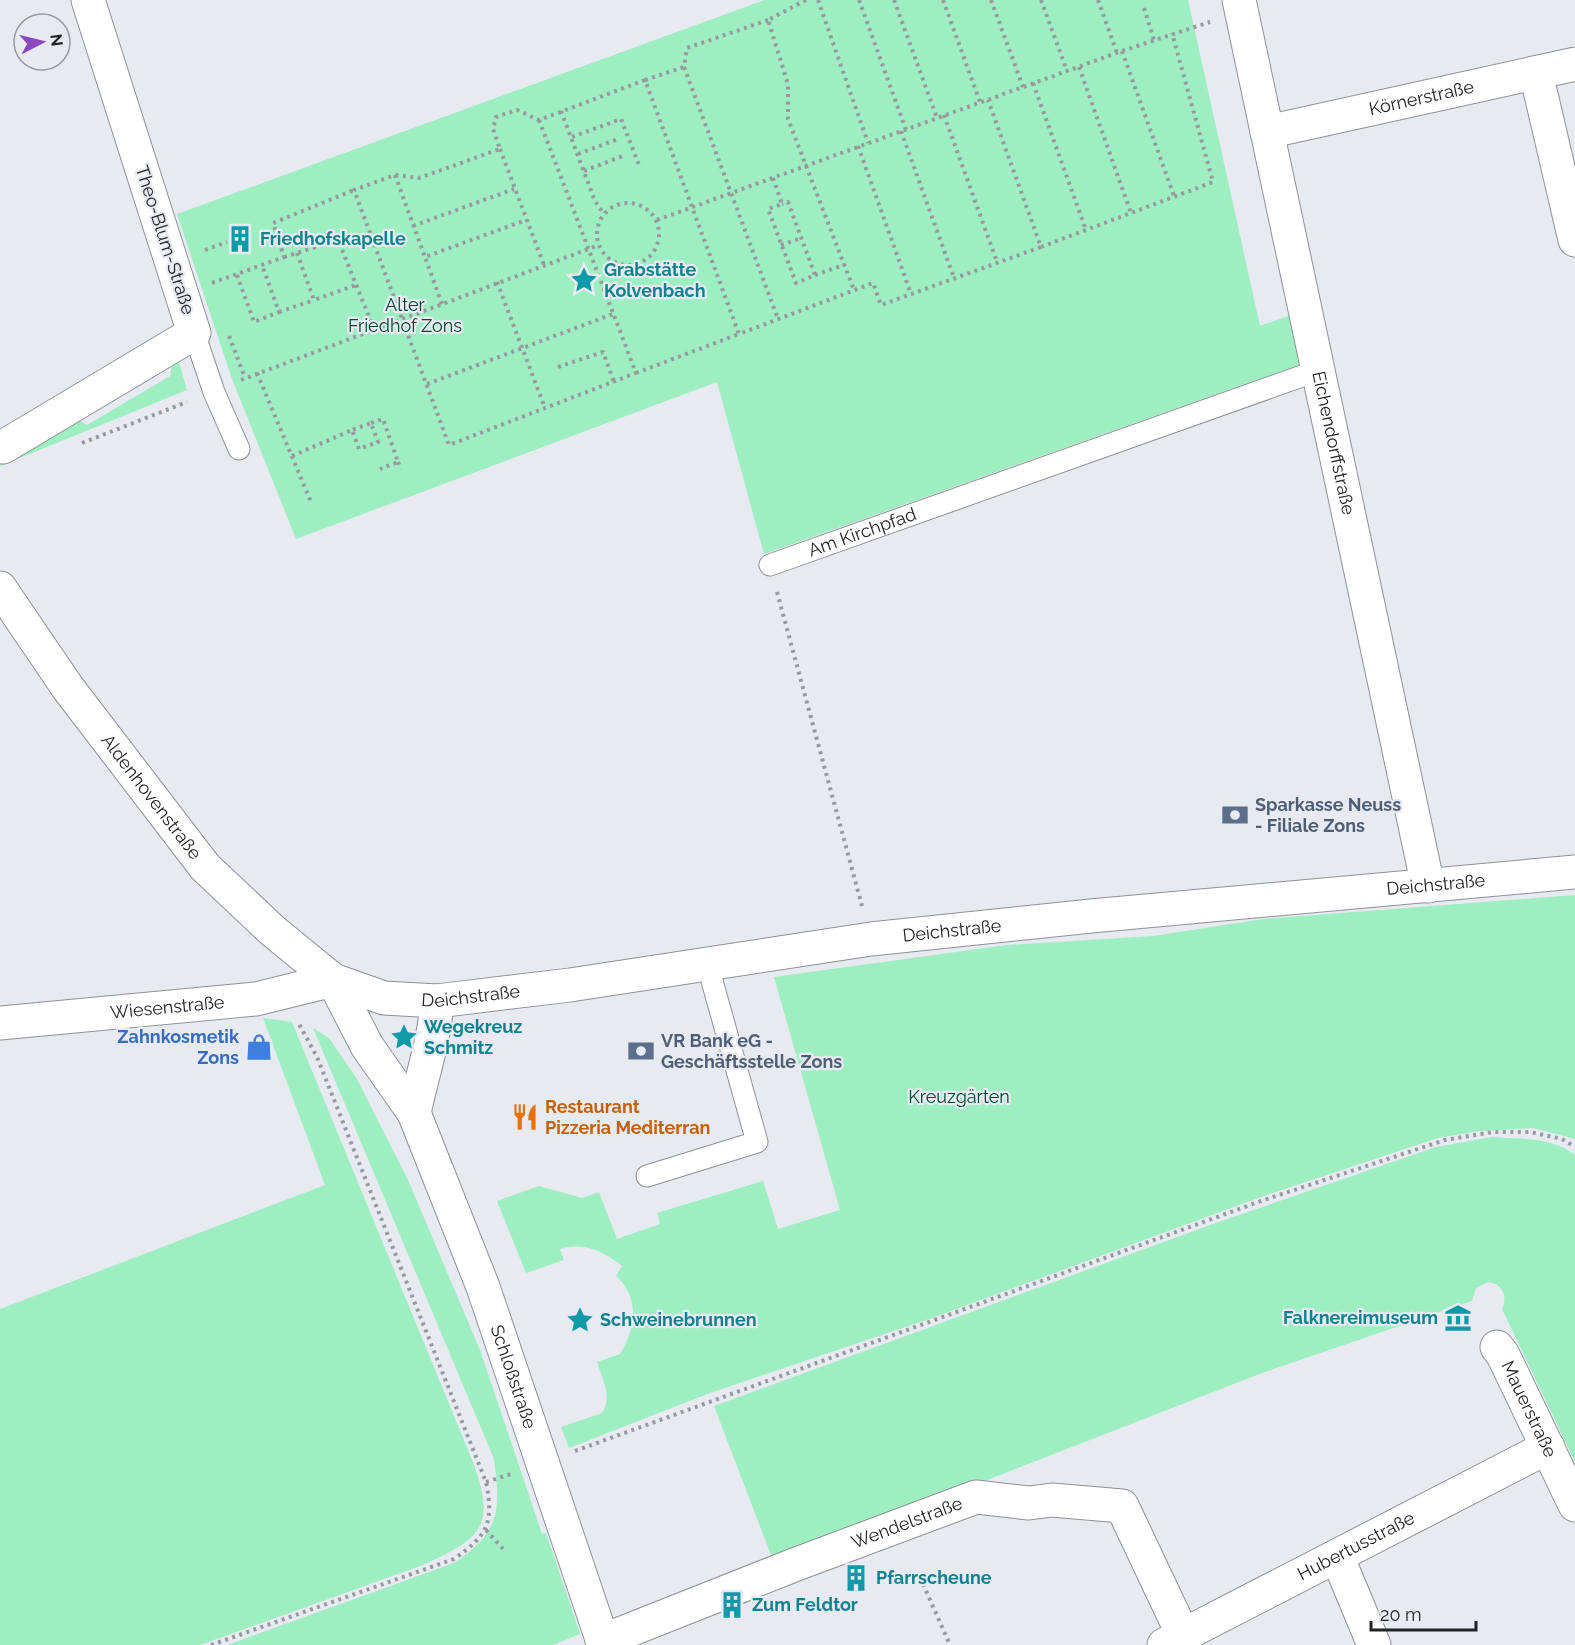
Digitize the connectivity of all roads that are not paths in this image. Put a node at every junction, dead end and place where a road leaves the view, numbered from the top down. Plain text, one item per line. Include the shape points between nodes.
1 (88, 0) edge
2 (1240, 7) edge
3 (1575, 64) edge
4 (1536, 73) junction
5 (1267, 132) junction
6 (1575, 240) edge
7 (194, 333) junction
8 (1319, 370) junction
9 (1, 448) edge
10 (239, 449) dead end
11 (770, 565) road end
12 (0, 588) edge
13 (1575, 872) edge
14 (1428, 886) junction
15 (708, 963) junction
16 (333, 980) junction
17 (437, 1001) junction
18 (0, 1023) edge
19 (414, 1113) junction
20 (647, 1176) dead end
21 (1497, 1347) dead end
22 (1548, 1447) junction
23 (1575, 1505) edge
24 (1337, 1556) junction
25 (1173, 1640) edge
26 (603, 1643) edge
27 (1374, 1645) edge

1 - 7 street, Theo-Blum-Straße
2 - 5 street, Eichendorffstraße
3 - 4 street, Körnerstraße
4 - 5 street, Körnerstraße
4 - 6 street
5 - 8 street, Eichendorffstraße
7 - 9 street, Theo-Blum-Straße
7 - 10 lane
8 - 11 lane, Am Kirchpfad
8 - 14 street, Eichendorffstraße
12 - 16 street, Aldenhovenstraße via 68,688 205,867
13 - 14 street, Deichstraße
14 - 15 street, Deichstraße via 871,939
15 - 17 street, Deichstraße
15 - 20 lane via 757,1142
16 - 17 street, Deichstraße via 384,998
16 - 18 street, Wiesenstraße via 256,999
16 - 19 street, Schloßstraße via 367,1046
17 - 19 street via 436,1032
19 - 26 street, Schloßstraße via 483,1287
21 - 22 street, Mauerstraße
22 - 23 street, Mauerstraße
22 - 24 street, Hubertusstraße
24 - 25 street, Hubertusstraße
24 - 27 street
25 - 26 street, Wendelstraße via 1122,1506 976,1497 794,1564

